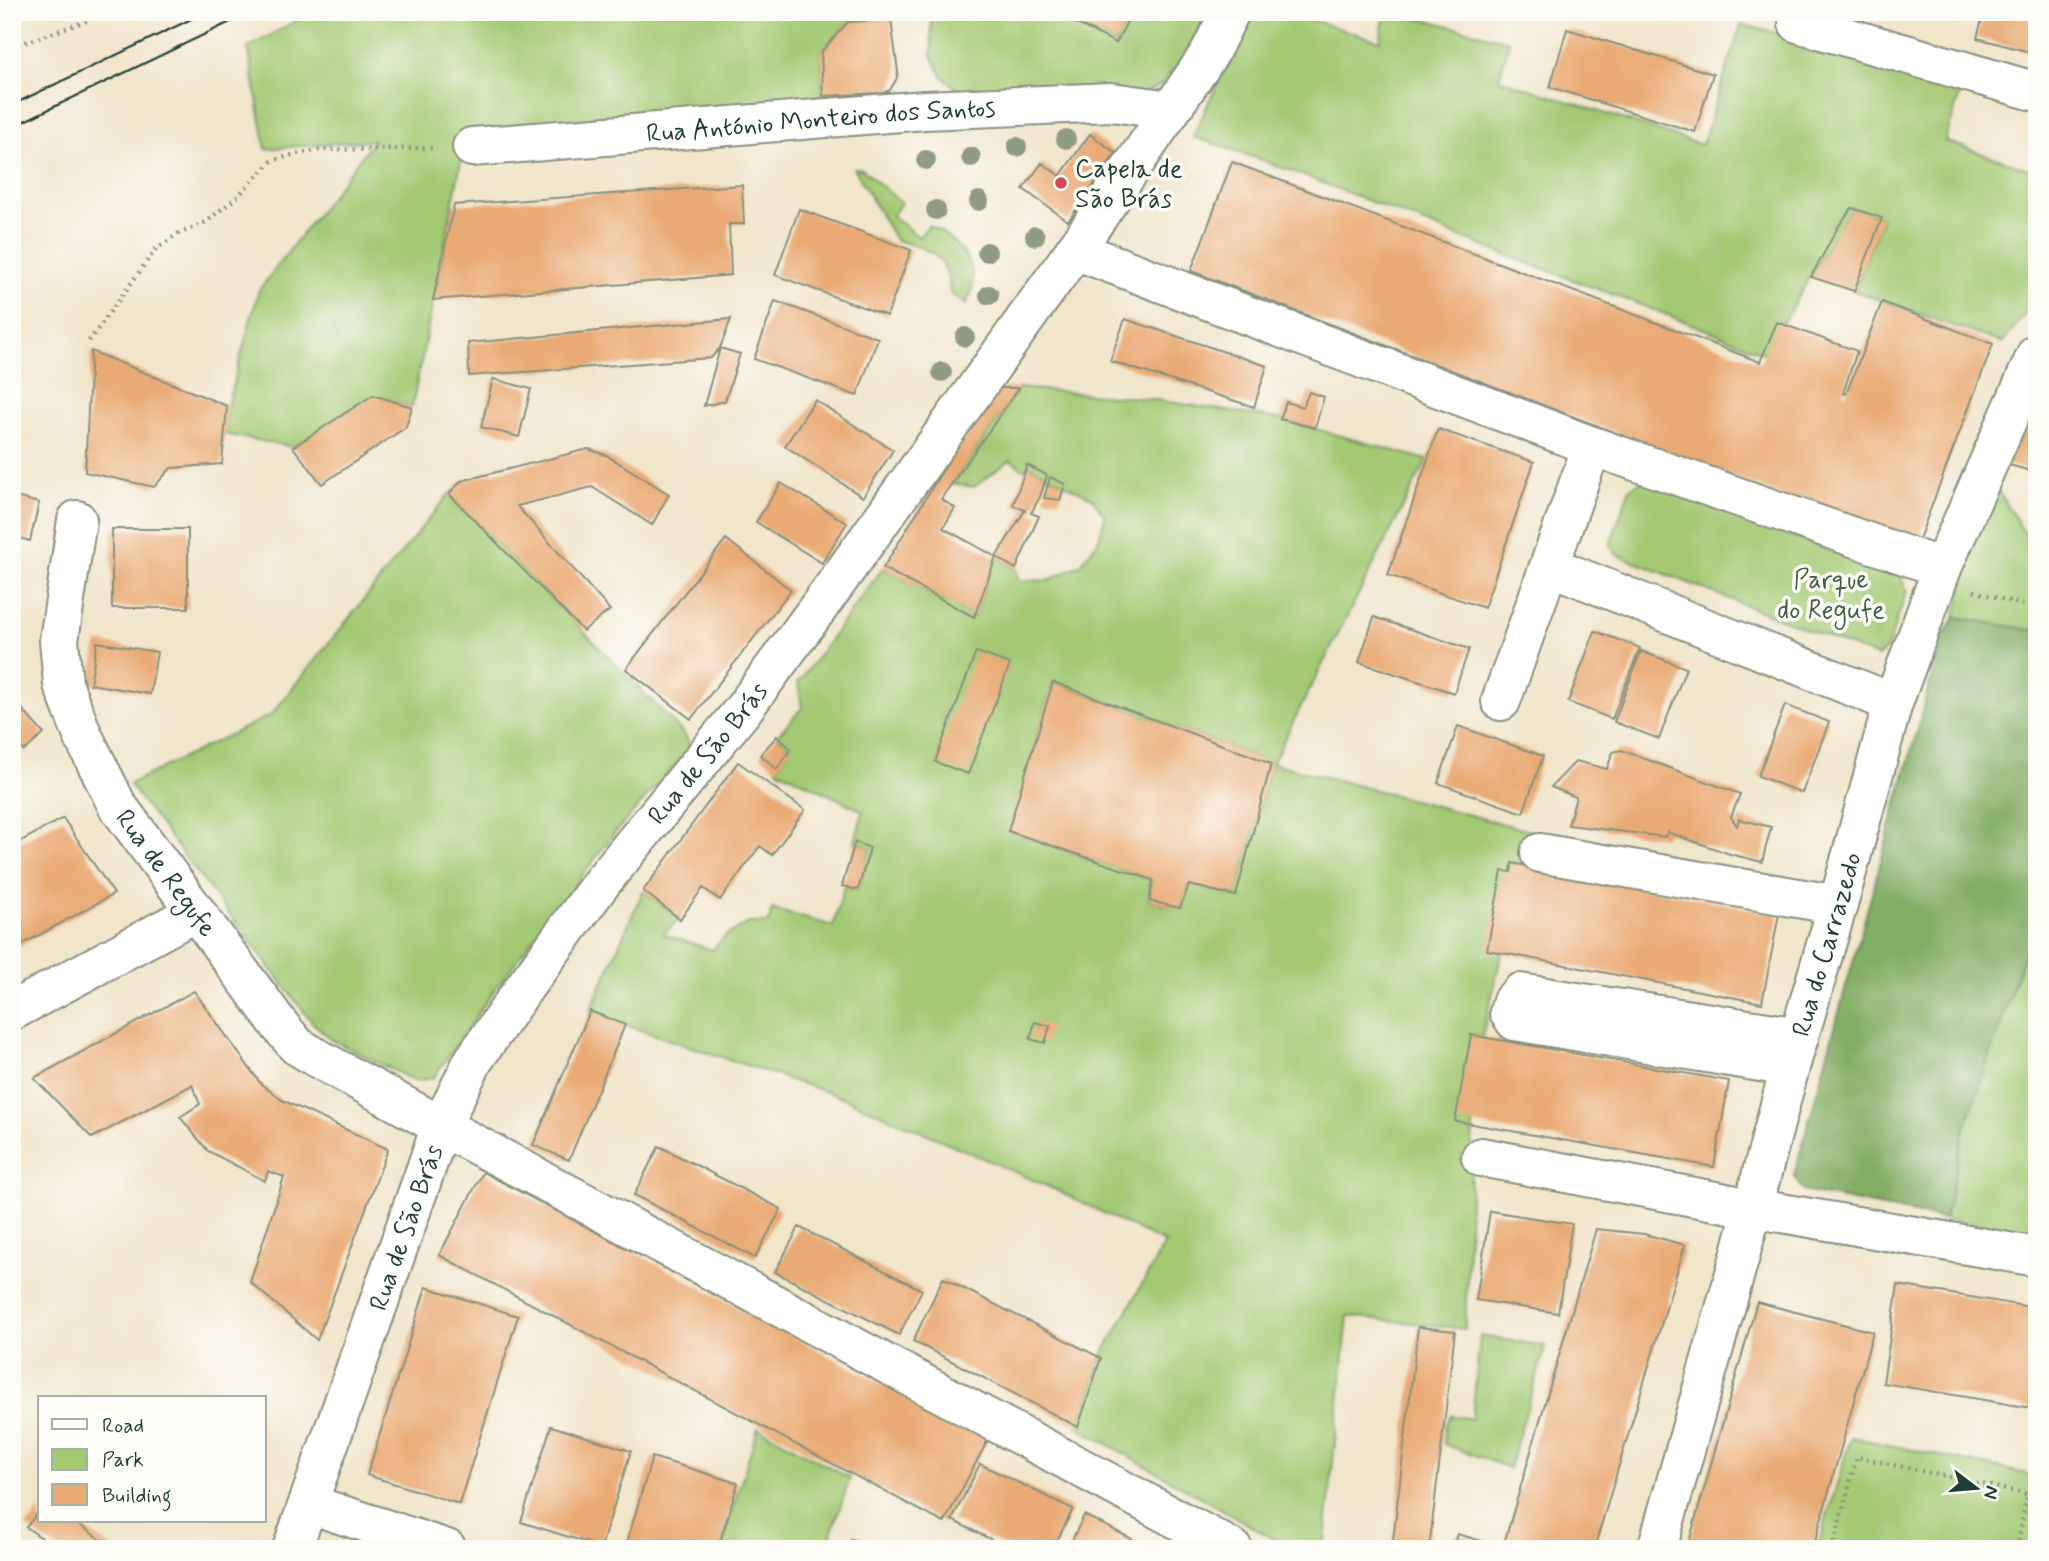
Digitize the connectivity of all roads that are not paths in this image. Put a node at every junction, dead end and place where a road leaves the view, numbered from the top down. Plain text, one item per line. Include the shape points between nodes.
1 (1230, 12) edge
2 (1801, 12) edge
3 (2037, 92) edge
4 (1171, 110) junction
5 (472, 147) road end
6 (1074, 250) junction
7 (2037, 353) edge
8 (1592, 446) junction
9 (77, 520) dead end
10 (1550, 566) junction
11 (1940, 574) junction
12 (1501, 701) dead end
13 (1893, 702) junction
14 (1540, 853) dead end
15 (1838, 905) junction
16 (196, 912) junction
17 (12, 1011) edge
18 (1795, 1052) junction
19 (441, 1126) junction
20 (1481, 1157) dead end
21 (1752, 1208) junction
22 (2037, 1257) edge
23 (309, 1504) junction
24 (292, 1549) edge
25 (447, 1549) edge
26 (1233, 1549) edge
27 (1657, 1549) edge

1 - 4 street, Rua de São Brás via 1209,54
2 - 3 street via 1798,23
4 - 5 street, Rua António Monteiro dos Santos via 1111,102 925,110
4 - 6 street, Rua de São Brás
6 - 8 street
6 - 19 street, Rua de São Brás via 743,711 602,881 526,985 473,1061
7 - 11 street, Rua do Carrazedo
8 - 10 street
8 - 11 street
9 - 16 street, Rua de Regufe via 59,640 63,684 117,805
10 - 12 street
10 - 13 street
11 - 13 street, Rua do Carrazedo
13 - 15 street, Rua do Carrazedo
14 - 15 street
15 - 18 street, Rua do Carrazedo
16 - 17 street
16 - 19 street, Rua de Regufe via 298,1046
18 - 18 street via 1520,993 1511,1001 1509,1012 1515,1021
18 - 21 street, Rua do Carrazedo
19 - 23 street, Rua de São Brás
19 - 26 street, Rua de Regufe
20 - 21 street
21 - 22 street
21 - 27 street, Rua do Carrazedo
23 - 24 street, Rua de São Brás
23 - 25 street

